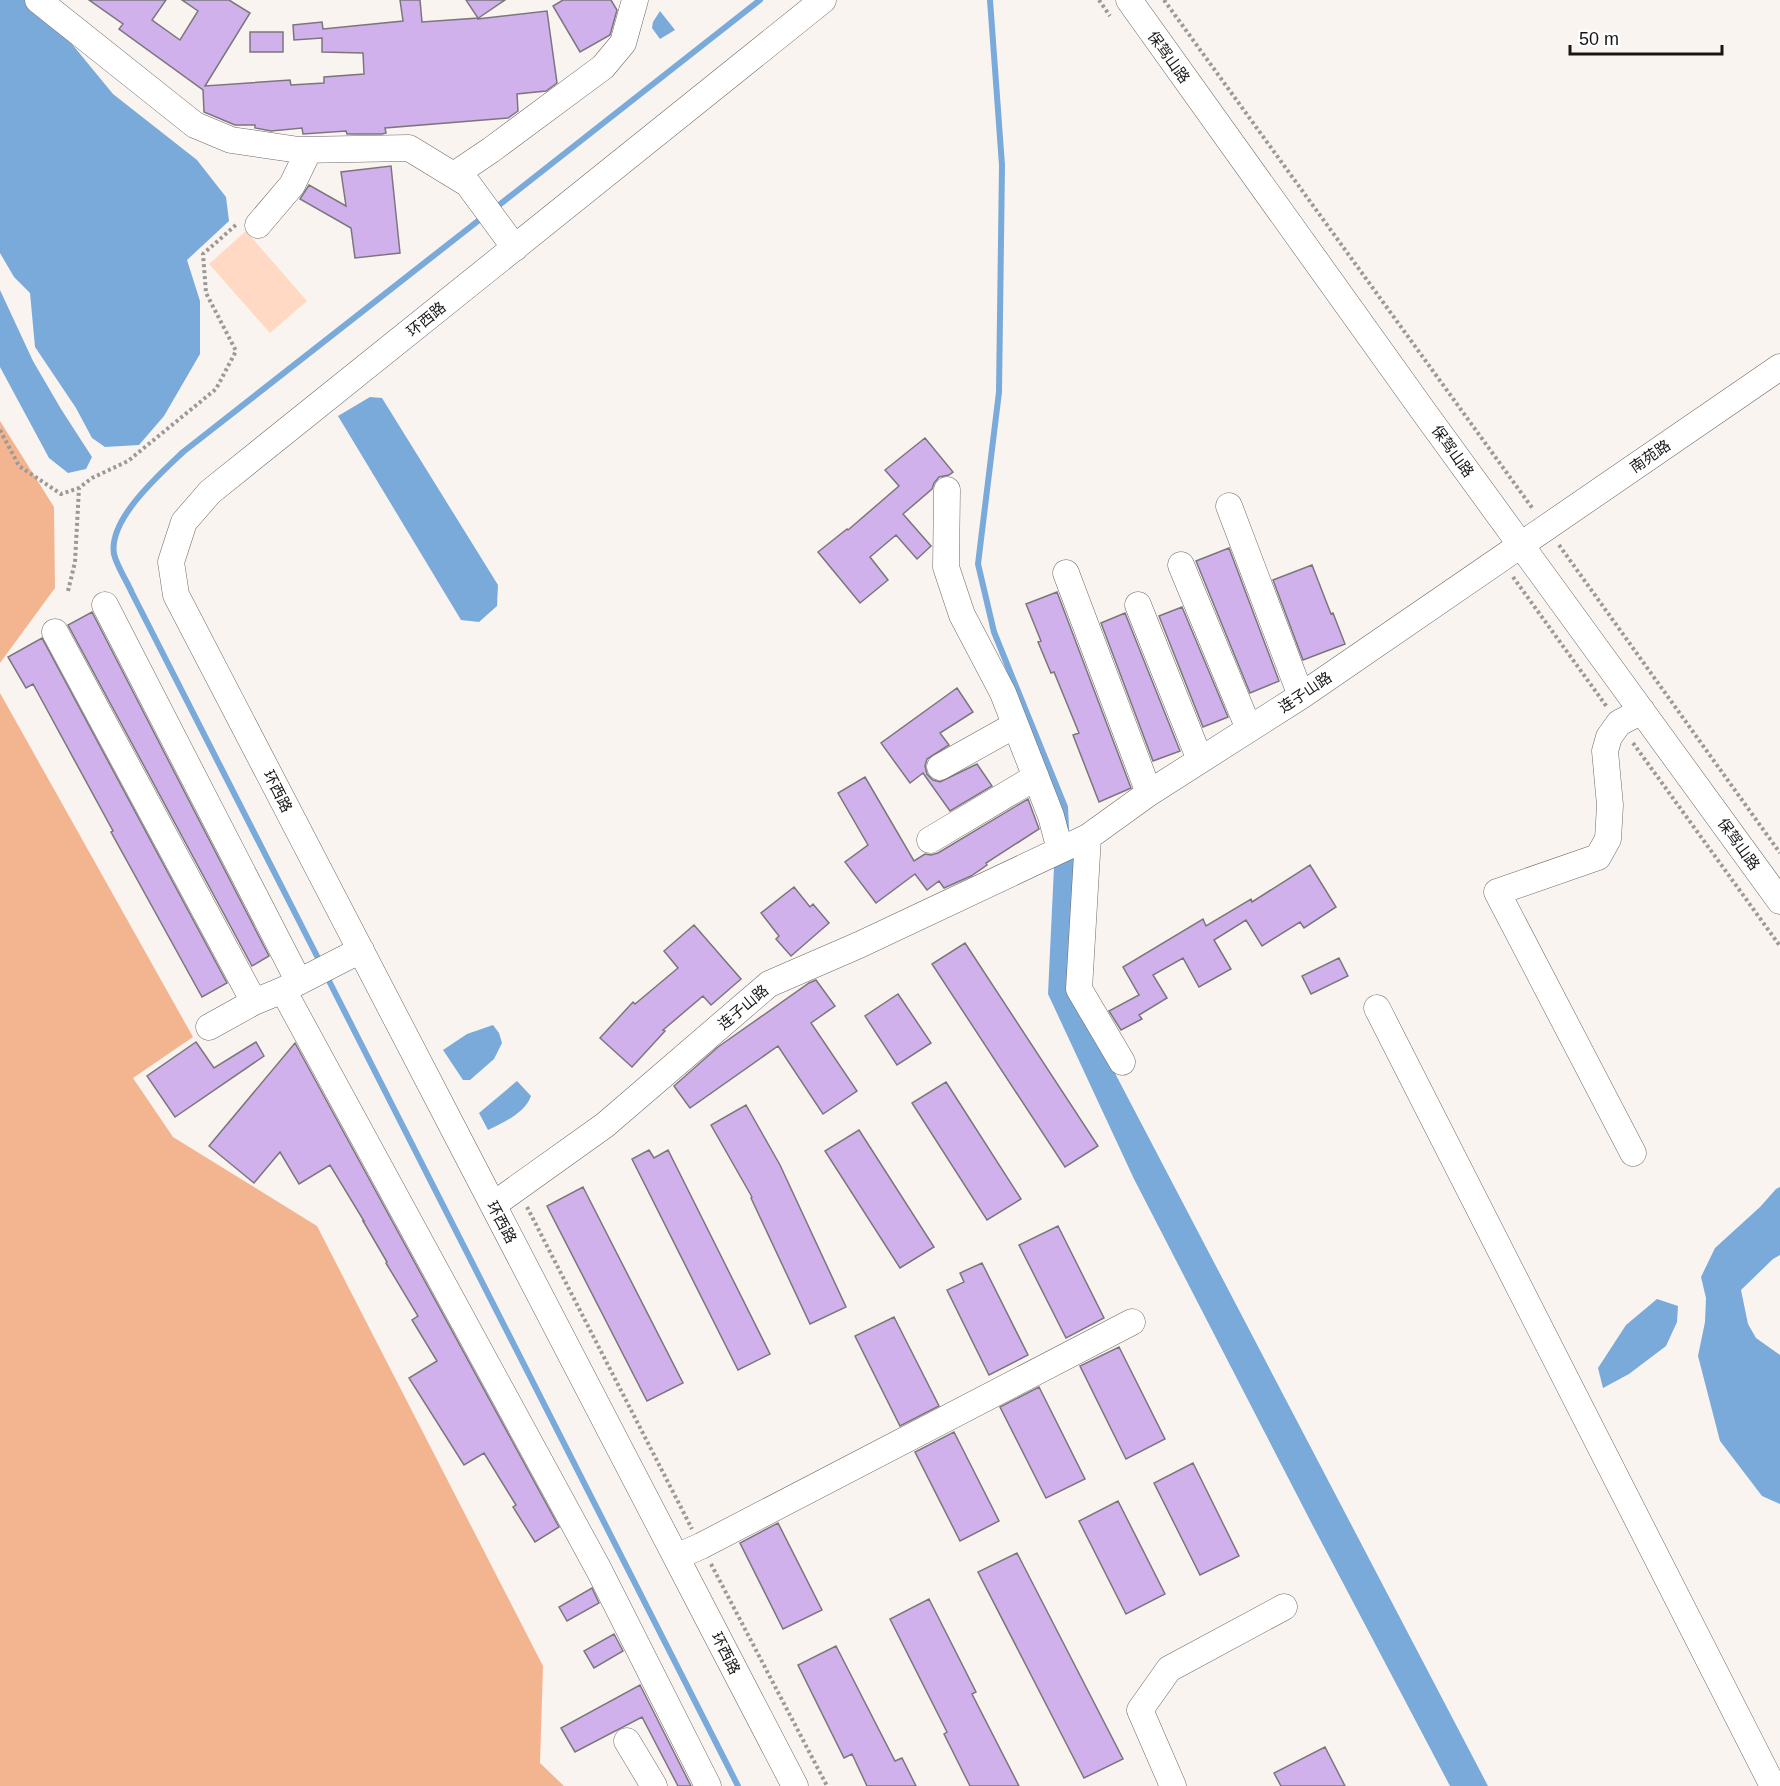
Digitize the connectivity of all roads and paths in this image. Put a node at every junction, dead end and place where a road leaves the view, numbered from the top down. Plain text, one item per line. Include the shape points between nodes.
1 (38, 0) edge
2 (635, 0) edge
3 (824, 0) edge
4 (1129, 0) edge
5 (1164, 0) edge
6 (309, 150) junction
7 (461, 179) junction
8 (258, 225) joint
9 (515, 248) junction
10 (1780, 367) edge
11 (0, 430) edge
12 (79, 488) junction
13 (947, 490) dead end
14 (1229, 506) dead end
15 (1546, 527) junction
16 (1521, 544) junction
17 (1181, 565) dead end
18 (1066, 573) dead end
19 (68, 591) dead end
20 (105, 605) dead end
21 (1138, 605) dead end
22 (55, 632) dead end
23 (1301, 696) junction
24 (1641, 711) junction
25 (1015, 725) junction
26 (1249, 729) junction
27 (1200, 760) junction
28 (940, 767) dead end
29 (1036, 777) junction
30 (1149, 793) junction
31 (1088, 837) junction
32 (930, 840) dead end
33 (1060, 850) junction
34 (1780, 853) edge
35 (1780, 901) edge
36 (361, 951) junction
37 (298, 983) junction
38 (254, 1002) junction
39 (1377, 1008) dead end
40 (210, 1027) dead end
41 (1122, 1062) dead end
42 (1633, 1153) dead end
43 (520, 1185) junction
44 (492, 1205) junction
45 (1132, 1322) dead end
46 (701, 1546) junction
47 (676, 1557) junction
48 (1284, 1607) dead end
49 (627, 1741) dead end
50 (787, 1783) edge
51 (654, 1786) edge
52 (708, 1786) edge
53 (827, 1786) edge
54 (1173, 1786) edge
55 (1773, 1786) edge

1 - 6 street via 195,125 231,140
2 - 7 street via 623,43 603,67 491,150
3 - 9 street, 环西路
4 - 16 street, 保驾山路
5 - 15 path
6 - 7 street via 409,148
6 - 8 street via 292,184
7 - 9 street
8 - 12 path via 245,218 203,254 206,293 236,351 216,389 128,461
9 - 36 street, 环西路 via 210,492 184,522 171,562 176,595
10 - 15 street, 南苑路
11 - 12 path via 19,466 61,494
12 - 19 path via 75,562
13 - 25 street via 946,567 962,615 1003,693
14 - 23 street
15 - 16 street, 南苑路
15 - 34 path
16 - 23 street, 连子山路
16 - 24 street, 保驾山路
17 - 26 street
18 - 30 street
20 - 37 street
21 - 27 street
22 - 38 street
23 - 26 street, 连子山路
24 - 35 street, 保驾山路
24 - 42 street via 1619,723 1605,751 1610,805 1608,839 1598,857 1497,892
25 - 28 street
25 - 29 street
26 - 27 street, 连子山路
27 - 30 street, 连子山路
29 - 32 street
29 - 33 street
30 - 31 street, 连子山路
31 - 33 street, 连子山路
31 - 41 street via 1078,989
33 - 43 street, 连子山路 via 769,984 605,1125
36 - 37 street
36 - 44 street, 环西路
37 - 38 street
37 - 52 street
38 - 40 street
39 - 55 street
43 - 44 street, 连子山路
43 - 46 path via 522,1198
44 - 47 street, 环西路
45 - 46 street
46 - 47 street
46 - 53 path
47 - 50 street, 环西路
48 - 54 street via 1169,1669 1140,1710
49 - 51 street

